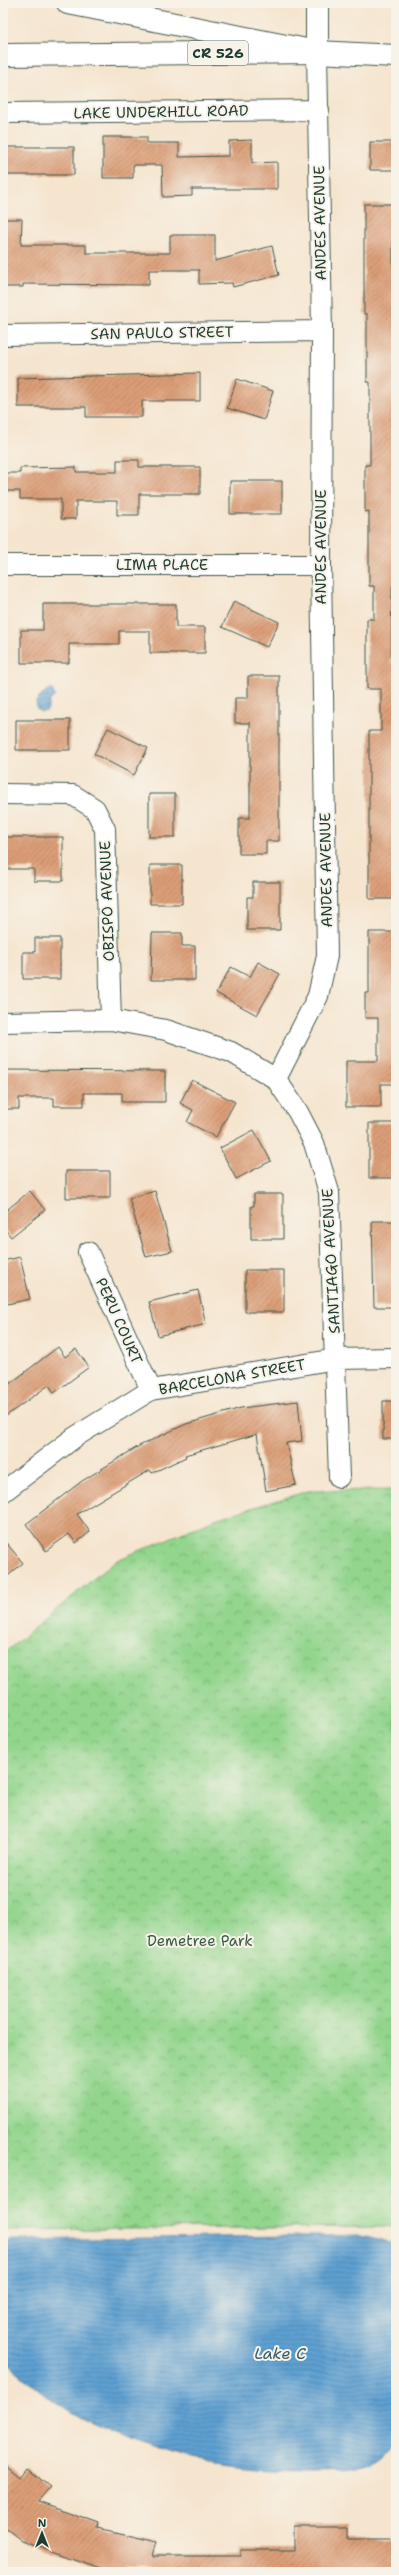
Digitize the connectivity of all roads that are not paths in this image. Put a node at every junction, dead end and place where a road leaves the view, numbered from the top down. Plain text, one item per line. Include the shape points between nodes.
1 (68, 3) edge
2 (318, 3) edge
3 (318, 52) junction
4 (3, 55) edge
5 (396, 56) edge
6 (319, 110) junction
7 (3, 113) edge
8 (322, 331) junction
9 (3, 334) edge
10 (3, 565) edge
11 (321, 565) junction
12 (3, 794) edge
13 (111, 1020) junction
14 (3, 1022) edge
15 (276, 1079) junction
16 (88, 1252) dead end
17 (396, 1358) edge
18 (336, 1359) junction
19 (150, 1390) junction
20 (339, 1477) dead end
21 (3, 1492) edge

1 - 3 main road, CR 526
2 - 3 main road, ANDES AVENUE
3 - 4 main road, CR 526
3 - 5 main road, CR 526
3 - 6 street, ANDES AVENUE
6 - 7 street, LAKE UNDERHILL ROAD
6 - 8 street, ANDES AVENUE
8 - 9 street, SAN PAULO STREET
8 - 11 street, ANDES AVENUE
10 - 11 street, LIMA PLACE
11 - 15 street, ANDES AVENUE via 327,956 318,996
12 - 13 street, OBISPO AVENUE via 73,795 94,809 105,829
13 - 14 street, SANTIAGO AVENUE
13 - 15 street, SANTIAGO AVENUE via 166,1030 231,1052
15 - 18 street, SANTIAGO AVENUE via 298,1112 314,1143 330,1192
16 - 19 street, PERU COURT
17 - 18 street, BARCELONA STREET
18 - 19 street, BARCELONA STREET
18 - 20 street, SANTIAGO AVENUE
19 - 21 street, BARCELONA STREET via 75,1437

